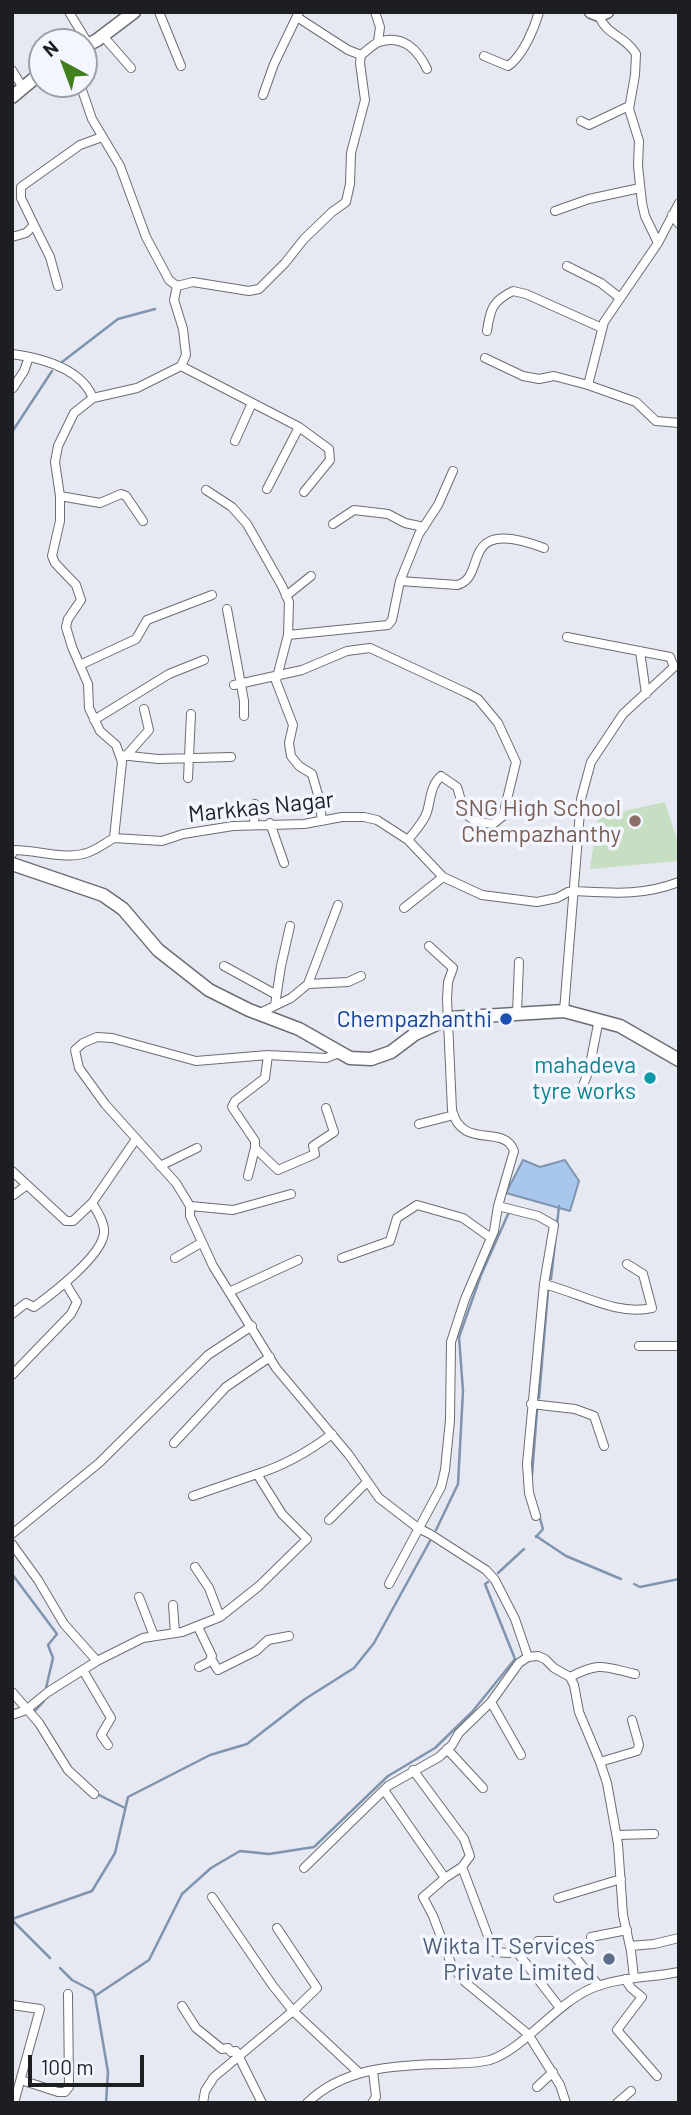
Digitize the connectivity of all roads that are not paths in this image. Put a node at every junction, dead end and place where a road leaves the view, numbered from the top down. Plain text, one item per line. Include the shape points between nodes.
1 (69, 12) edge
2 (134, 12) edge
3 (159, 12) edge
4 (375, 12) edge
5 (539, 12) edge
6 (599, 13) edge
7 (298, 15) edge
8 (77, 28) edge
9 (103, 36) junction
10 (98, 39) edge
11 (378, 42) junction
12 (361, 55) junction
13 (484, 56) dead end
14 (181, 66) dead end
15 (131, 68) dead end
16 (428, 69) dead end
17 (12, 71) edge
18 (28, 84) edge
19 (23, 88) junction
20 (263, 95) dead end
21 (12, 97) edge
22 (86, 98) edge
23 (629, 106) junction
24 (581, 121) dead end
25 (102, 137) junction
26 (640, 188) junction
27 (679, 203) edge
28 (555, 211) dead end
29 (673, 215) junction
30 (679, 224) edge
31 (34, 225) junction
32 (12, 237) edge
33 (658, 243) junction
34 (567, 266) dead end
35 (58, 286) dead end
36 (177, 286) junction
37 (620, 298) junction
38 (602, 328) junction
39 (487, 331) dead end
40 (12, 354) edge
41 (29, 357) junction
42 (485, 358) dead end
43 (181, 366) junction
44 (589, 385) junction
45 (13, 388) edge
46 (93, 398) junction
47 (252, 403) junction
48 (679, 423) edge
49 (299, 427) junction
50 (235, 441) dead end
51 (453, 471) dead end
52 (267, 489) dead end
53 (206, 491) dead end
54 (304, 492) dead end
55 (60, 496) junction
56 (144, 521) dead end
57 (333, 524) dead end
58 (424, 527) junction
59 (544, 548) dead end
60 (311, 576) dead end
61 (400, 581) junction
62 (212, 595) dead end
63 (286, 596) junction
64 (227, 609) dead end
65 (288, 635) junction
66 (567, 637) dead end
67 (640, 651) junction
68 (204, 660) dead end
69 (80, 665) junction
70 (276, 676) junction
71 (237, 685) junction
72 (646, 694) junction
73 (144, 709) dead end
74 (191, 714) dead end
75 (244, 716) dead end
76 (94, 720) junction
77 (123, 755) junction
78 (231, 757) dead end
79 (187, 758) junction
80 (188, 778) dead end
81 (255, 804) dead end
82 (322, 821) junction
83 (270, 823) junction
84 (254, 824) junction
85 (114, 838) junction
86 (408, 840) junction
87 (12, 854) edge
88 (284, 863) dead end
89 (12, 864) edge
90 (443, 877) junction
91 (679, 882) edge
92 (575, 891) junction
93 (338, 905) dead end
94 (404, 908) dead end
95 (290, 926) dead end
96 (429, 946) dead end
97 (519, 962) dead end
98 (224, 967) dead end
99 (361, 976) dead end
100 (308, 985) junction
101 (275, 994) junction
102 (275, 1005) junction
103 (564, 1011) junction
104 (260, 1013) junction
105 (517, 1013) junction
106 (450, 1018) junction
107 (599, 1019) junction
108 (340, 1053) junction
109 (268, 1055) junction
110 (679, 1060) edge
111 (582, 1088) dead end
112 (326, 1108) dead end
113 (454, 1115) junction
114 (419, 1124) dead end
115 (136, 1139) junction
116 (197, 1148) dead end
117 (255, 1148) junction
118 (160, 1166) junction
119 (12, 1171) edge
120 (248, 1177) dead end
121 (27, 1185) junction
122 (291, 1194) dead end
123 (12, 1196) edge
124 (92, 1203) junction
125 (190, 1206) junction
126 (498, 1206) junction
127 (491, 1238) junction
128 (201, 1243) junction
129 (175, 1258) dead end
130 (342, 1258) dead end
131 (298, 1260) dead end
132 (627, 1264) dead end
133 (66, 1284) junction
134 (544, 1284) junction
135 (229, 1292) junction
136 (12, 1314) edge
137 (252, 1326) junction
138 (639, 1346) dead end
139 (679, 1346) edge
140 (270, 1357) junction
141 (12, 1375) edge
142 (531, 1404) junction
143 (332, 1434) junction
144 (173, 1443) dead end
145 (604, 1446) dead end
146 (257, 1474) junction
147 (367, 1482) junction
148 (193, 1496) dead end
149 (536, 1516) dead end
150 (330, 1520) dead end
151 (418, 1528) junction
152 (12, 1535) edge
153 (12, 1544) edge
154 (195, 1567) dead end
155 (389, 1584) dead end
156 (139, 1597) dead end
157 (173, 1605) dead end
158 (220, 1617) junction
159 (198, 1627) junction
160 (175, 1633) junction
161 (154, 1636) junction
162 (289, 1636) dead end
163 (528, 1657) junction
164 (211, 1659) junction
165 (97, 1661) junction
166 (199, 1667) dead end
167 (84, 1672) junction
168 (635, 1674) dead end
169 (570, 1678) junction
170 (12, 1692) edge
171 (491, 1702) junction
172 (26, 1710) junction
173 (12, 1715) edge
174 (632, 1720) dead end
175 (108, 1745) dead end
176 (447, 1749) junction
177 (521, 1755) dead end
178 (600, 1762) junction
179 (413, 1770) junction
180 (483, 1788) dead end
181 (384, 1790) junction
182 (94, 1794) dead end
183 (654, 1834) dead end
184 (617, 1835) junction
185 (462, 1867) junction
186 (304, 1868) dead end
187 (444, 1878) junction
188 (621, 1880) junction
189 (212, 1897) dead end
190 (558, 1898) dead end
191 (277, 1928) dead end
192 (627, 1930) junction
193 (591, 1937) dead end
194 (679, 1938) edge
195 (538, 1941) dead end
196 (630, 1946) junction
197 (679, 1972) edge
198 (629, 1979) junction
199 (599, 1986) junction
200 (68, 1994) dead end
201 (12, 2006) edge
202 (183, 2006) dead end
203 (560, 2008) junction
204 (293, 2011) junction
205 (528, 2034) junction
206 (239, 2056) junction
207 (373, 2071) junction
208 (553, 2072) junction
209 (359, 2073) junction
210 (657, 2077) dead end
211 (21, 2080) junction
212 (537, 2087) dead end
213 (631, 2091) dead end
214 (376, 2101) edge
215 (14, 2103) edge
216 (204, 2103) edge
217 (262, 2103) edge
218 (307, 2103) edge
219 (566, 2103) edge
220 (617, 2103) edge

1 - 8 street
2 - 9 main road
3 - 14 street
4 - 11 street
5 - 13 street via 512,64
6 - 23 street via 602,25 636,54
7 - 12 street
7 - 20 street
9 - 10 main road
9 - 15 street
11 - 12 street
11 - 16 street via 399,40 412,46
12 - 36 street via 365,100 351,153 346,202 304,239 259,289 193,282
17 - 19 street
18 - 19 main road
19 - 21 main road
22 - 25 street
23 - 24 street via 589,125
23 - 26 street via 639,141
25 - 31 street via 80,145 21,187 21,198
25 - 36 street via 120,166 146,237 169,280
26 - 28 street
26 - 33 street via 645,216
27 - 29 street
29 - 30 street
29 - 33 street
31 - 32 street
31 - 35 street
33 - 37 street
34 - 37 street
36 - 43 street via 174,300 186,355
37 - 38 street
38 - 39 street via 513,291 490,311
38 - 44 street
40 - 41 street
41 - 45 street
41 - 46 street via 47,361 82,381
42 - 44 street via 523,376 554,376
43 - 46 street via 137,388
43 - 47 street
44 - 48 street via 636,402 656,421
46 - 55 street via 74,413 58,446 55,463
47 - 49 street
47 - 50 street
49 - 52 street
49 - 54 street via 329,449 330,460
51 - 58 street
53 - 63 street via 232,507 247,524
55 - 56 street via 100,503 121,494
55 - 69 street via 52,556 80,593 81,600 66,627
57 - 58 street via 354,510 388,514
58 - 61 street
59 - 61 street via 495,539 482,545 464,584
60 - 63 street
61 - 65 street via 388,625
62 - 69 street via 148,620 136,639
63 - 65 street
64 - 71 street
65 - 70 street
66 - 67 street
67 - 72 street
67 - 72 street via 670,657 674,667
68 - 76 street via 169,674
69 - 76 street
70 - 71 street
70 - 82 street via 293,725 291,756 312,774
70 - 86 street via 347,651 370,648 467,693 489,711 516,762 503,816 493,824 477,823 465,814 457,787 441,776 426,815
71 - 75 street
72 - 92 street via 623,714 591,762 582,799
73 - 77 street via 149,730
74 - 79 street
76 - 77 street
77 - 79 street
77 - 85 street
78 - 79 street
79 - 80 street
81 - 84 street
82 - 83 street, Markkas Nagar
82 - 86 street, Markkas Nagar via 351,816 377,820
83 - 84 street, Markkas Nagar
83 - 88 street
84 - 85 street, Markkas Nagar via 162,841
85 - 87 street via 85,854 29,850
86 - 90 street, Markkas Nagar
89 - 104 main road via 103,895 199,983
90 - 92 street via 498,898 537,902
90 - 94 street
91 - 92 street via 625,894
92 - 103 street
93 - 100 street
95 - 101 street
96 - 106 street via 453,968 448,982
97 - 105 street
98 - 101 street
99 - 100 street via 348,982
100 - 102 street
101 - 102 street
102 - 104 street
103 - 105 main road
103 - 107 main road
104 - 108 main road
105 - 106 main road
106 - 108 main road via 371,1059
106 - 113 street
107 - 110 main road
107 - 111 street
108 - 109 street via 317,1059
109 - 115 street via 195,1060 112,1038 97,1037 83,1043 75,1050 79,1068
109 - 117 street via 265,1078 232,1107 252,1133
112 - 117 street via 334,1132 313,1146 316,1154 278,1170
113 - 114 street
113 - 126 street via 463,1130 512,1145 513,1158
115 - 118 street
115 - 124 street
116 - 118 street
117 - 120 street
118 - 125 street
119 - 121 street
121 - 123 street
121 - 124 street via 66,1221 73,1221
122 - 125 street via 233,1210
124 - 133 street via 104,1233 99,1246
125 - 128 street
126 - 127 street
126 - 134 street via 554,1225
127 - 130 street via 463,1219 417,1205 397,1217 390,1241
127 - 151 street via 451,1342 445,1470 441,1487
128 - 129 street
128 - 135 street
131 - 135 street
132 - 134 street via 643,1274 652,1308 621,1310
133 - 136 street via 34,1307 26,1303
133 - 141 street via 77,1302 71,1314
134 - 142 street
135 - 137 street
137 - 140 street
137 - 152 street via 208,1355 99,1463
138 - 139 street
140 - 143 street
140 - 144 street via 226,1387
142 - 145 street via 594,1416
142 - 149 street via 527,1480
143 - 146 street via 305,1454
143 - 147 street
146 - 148 street
146 - 158 street via 282,1514 307,1539
147 - 150 street
147 - 151 street via 379,1498
151 - 155 street
151 - 163 street via 495,1580
153 - 165 street via 64,1624
154 - 158 street
156 - 161 street
157 - 160 street
158 - 159 street
159 - 160 street
159 - 164 street
160 - 161 street
161 - 165 street
162 - 164 street via 268,1640 218,1670
163 - 169 street via 545,1659
163 - 171 street
164 - 166 street
165 - 167 street
167 - 172 street
167 - 175 street via 111,1718 101,1735
168 - 169 street via 605,1665
169 - 178 street
170 - 172 street
171 - 176 street
171 - 177 street
172 - 173 street
172 - 182 street via 68,1770
174 - 178 street via 637,1751
176 - 179 street
176 - 180 street
178 - 184 street
179 - 181 street
179 - 185 street via 464,1839 470,1856
181 - 186 street
181 - 187 street
183 - 184 street
184 - 188 street
185 - 187 street
185 - 203 street via 494,1952 509,1953 514,1948
187 - 205 street via 423,1897 452,1966
188 - 190 street
188 - 192 street
189 - 204 street
191 - 204 street via 317,1988
192 - 193 street
192 - 196 street
194 - 196 street
195 - 199 street via 555,1941
196 - 198 street
197 - 198 street
198 - 199 street
198 - 210 street via 631,1988 642,1997 617,2030
199 - 203 street
200 - 211 street via 69,2087 58,2092
201 - 211 street via 40,2009
202 - 206 street via 196,2028
203 - 205 street
204 - 206 street
204 - 209 street
205 - 207 street via 510,2049 479,2063 403,2065
205 - 208 street
206 - 216 street via 214,2077
206 - 217 street
207 - 209 street
207 - 214 street
208 - 212 street
208 - 219 street
209 - 218 street via 331,2084
211 - 215 street
213 - 220 street

